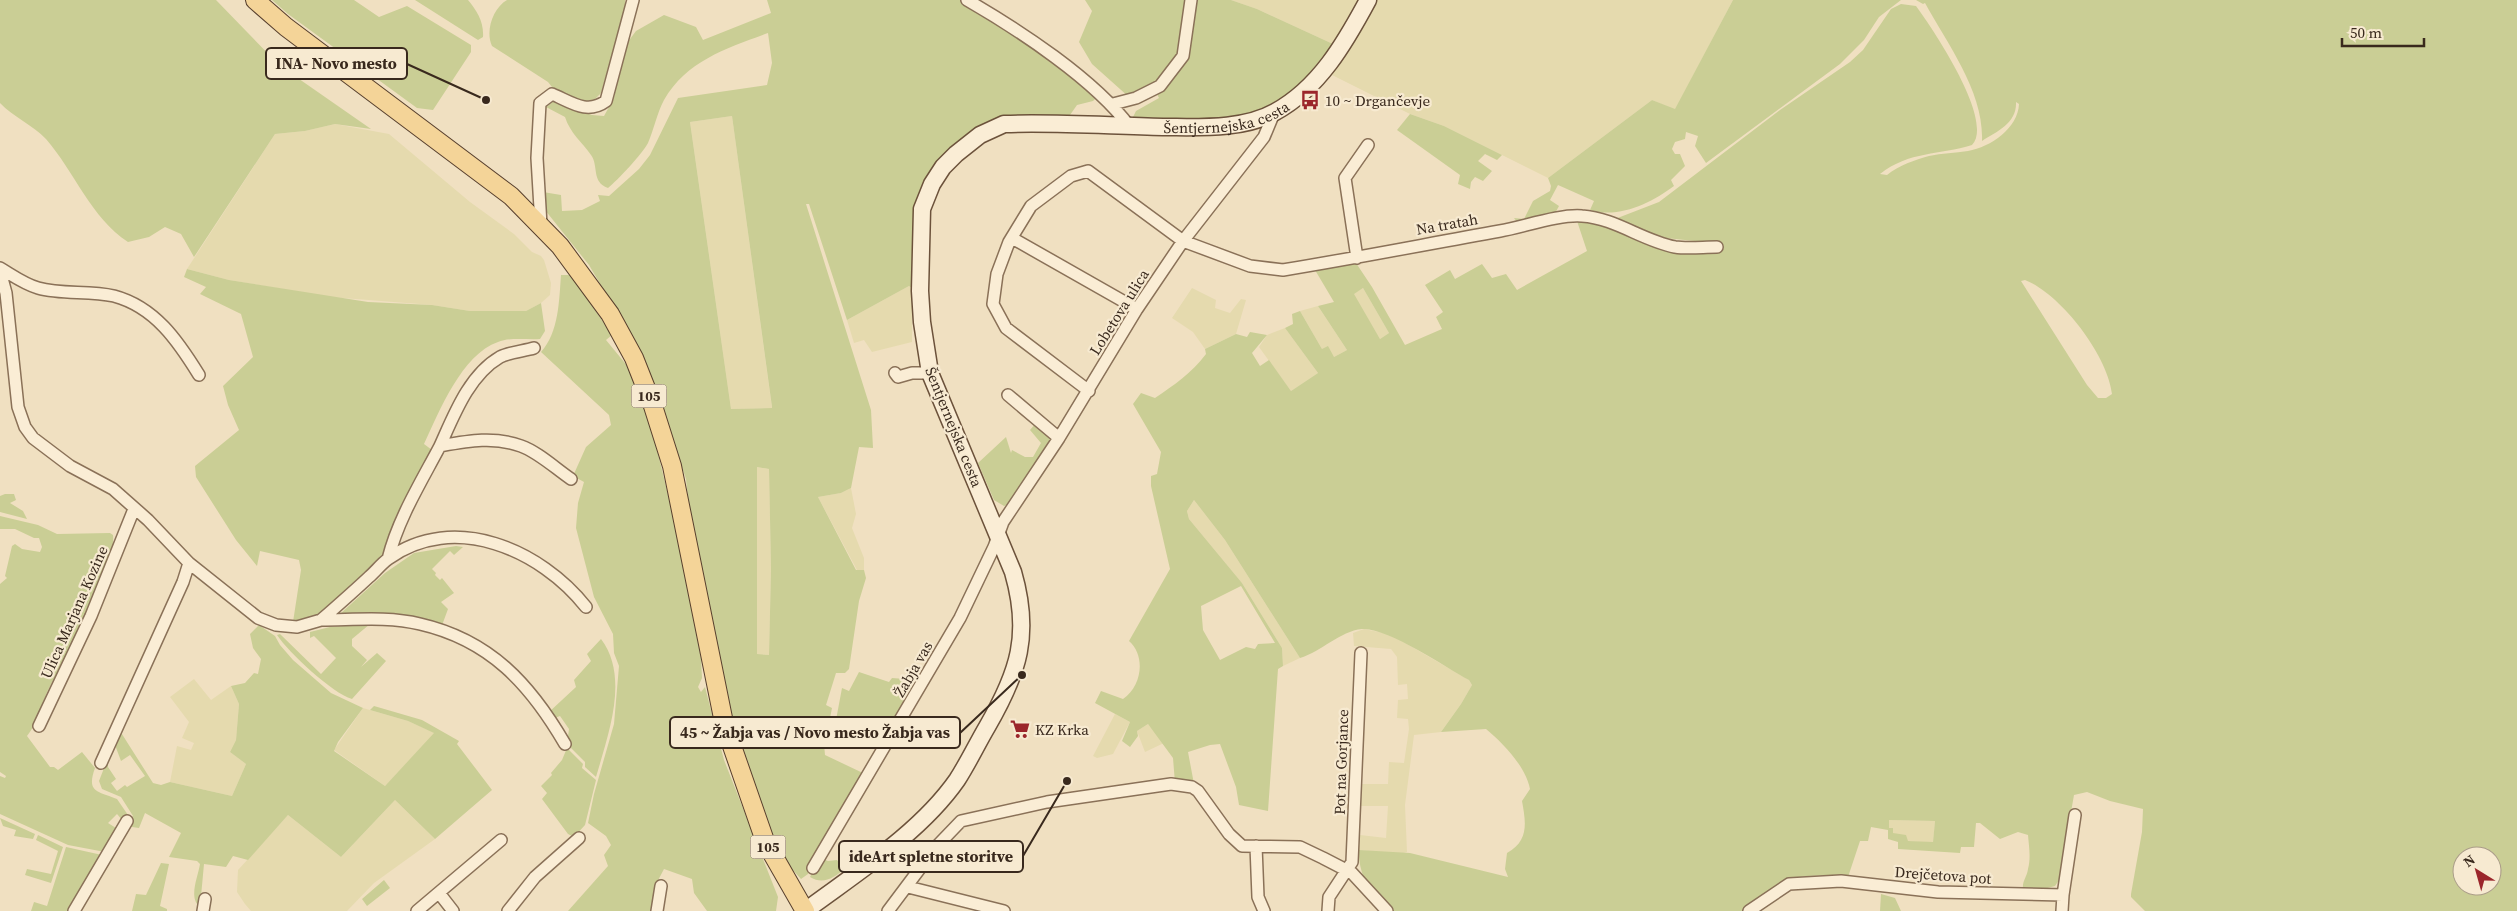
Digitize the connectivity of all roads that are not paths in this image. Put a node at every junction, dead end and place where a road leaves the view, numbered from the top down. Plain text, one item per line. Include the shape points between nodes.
1 (255, 0) edge
2 (633, 0) edge
3 (967, 0) edge
4 (1191, 0) edge
5 (1368, 0) edge
6 (1113, 104) junction
7 (1274, 113) junction
8 (1130, 126) junction
9 (1368, 145) dead end
10 (541, 225) junction
11 (1012, 238) junction
12 (1183, 241) junction
13 (1717, 247) dead end
14 (1357, 258) junction
15 (0, 270) edge
16 (1137, 309) junction
17 (534, 348) dead end
18 (895, 373) dead end
19 (930, 373) junction
20 (199, 375) dead end
21 (1089, 391) junction
22 (1008, 395) dead end
23 (1059, 438) junction
24 (440, 446) junction
25 (570, 479) dead end
26 (134, 508) junction
27 (998, 533) junction
28 (388, 559) junction
29 (189, 563) junction
30 (586, 607) dead end
31 (321, 620) junction
32 (1361, 653) dead end
33 (39, 726) dead end
34 (565, 744) dead end
35 (101, 763) dead end
36 (2075, 815) dead end
37 (112, 822) dead end
38 (579, 838) dead end
39 (501, 840) dead end
40 (1256, 846) junction
41 (813, 868) dead end
42 (1347, 871) junction
43 (660, 886) dead end
44 (908, 887) junction
45 (439, 893) junction
46 (2063, 895) junction
47 (205, 898) dead end
48 (74, 911) edge
49 (203, 911) edge
50 (417, 911) edge
51 (453, 911) edge
52 (508, 911) edge
53 (658, 911) edge
54 (805, 911) edge
55 (888, 911) edge
56 (1004, 911) edge
57 (1264, 911) edge
58 (1328, 911) edge
59 (1386, 911) edge
60 (1749, 911) edge
61 (2062, 911) edge

1 - 10 main road, 105 via 286,27 511,196
2 - 10 street via 606,101 597,108 587,108 552,94 540,103 537,158
3 - 6 street via 1064,65
4 - 6 street via 1182,56 1160,86 1136,98
5 - 7 main road, Šentjernejska cesta via 1352,30 1319,76
6 - 8 street
7 - 8 main road, Šentjernejska cesta via 1256,120 1208,126
7 - 12 street, Lobetova ulica via 1264,137
8 - 19 main road, Šentjernejska cesta via 1004,124 980,135 943,167 932,184 921,218 921,312
9 - 14 street via 1345,178
10 - 54 main road, 105 via 610,314 634,358 654,406 672,466 724,723 765,841
11 - 12 street, Na tratah via 1031,206 1071,176 1088,171
11 - 16 street
11 - 21 street via 997,274 993,304 1006,328
12 - 14 street, Na tratah via 1250,266 1278,270
12 - 16 street, Lobetova ulica
13 - 14 street, Na tratah via 1676,247 1605,220 1568,216
15 - 20 street via 37,287 93,293 133,303 171,333
15 - 26 street via 6,293 18,407 25,427 43,448 113,489
16 - 21 street, Lobetova ulica
17 - 24 street via 501,357 480,375 459,403
18 - 19 street via 898,377
19 - 27 main road, Šentjernejska cesta
21 - 23 street, Lobetova ulica
22 - 23 street
23 - 27 street, Lobetova ulica
24 - 25 street via 471,440 496,440 523,446
24 - 28 street via 392,544
26 - 29 street
26 - 33 street, Ulica Marjana Kozine via 92,616
27 - 41 street, Žabja vas via 960,618
27 - 54 main road, Šentjernejska cesta via 1020,596 1022,626 1020,652 1000,703 956,780 932,808 883,852
28 - 30 street via 427,540 455,536 482,539 529,559 576,594
28 - 31 street
29 - 31 street via 258,618 276,625 297,627
29 - 35 street
31 - 34 street via 412,622 460,637 516,675
32 - 42 street, Pot na Gorjance via 1352,862
36 - 46 street
37 - 48 street via 124,826
38 - 52 street via 535,876
39 - 45 street
40 - 42 street via 1300,847
40 - 44 street via 1242,846 1229,834 1198,791 1171,784 1047,802 961,821 936,847
40 - 57 street via 1258,896
42 - 58 street via 1328,897
42 - 59 street
43 - 53 street
44 - 55 street
44 - 56 street
45 - 50 street
45 - 51 street
46 - 60 street, Drejčetova pot via 1938,892 1841,881 1789,884
46 - 61 street
47 - 49 street

